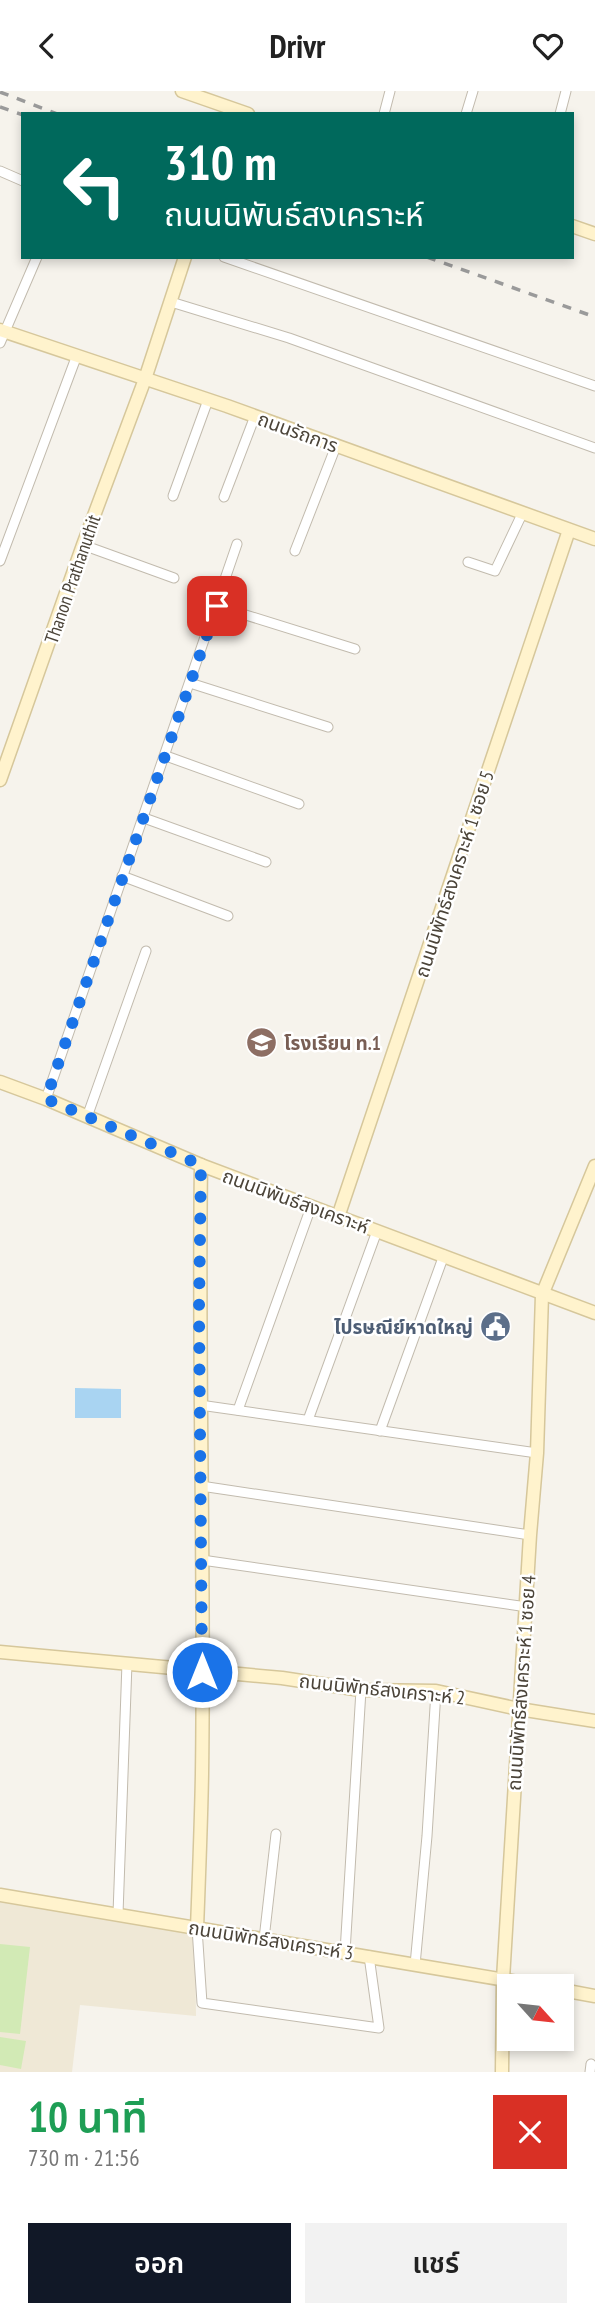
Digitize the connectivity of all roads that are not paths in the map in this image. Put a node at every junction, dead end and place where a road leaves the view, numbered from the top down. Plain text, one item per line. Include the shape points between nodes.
1 (181, 91) edge
2 (390, 91) edge
3 (473, 91) edge
4 (566, 91) edge
5 (242, 112) edge
6 (385, 112) edge
7 (467, 112) edge
8 (561, 112) edge
9 (0, 171) edge
10 (21, 180) edge
11 (574, 227) edge
12 (595, 234) edge
13 (36, 259) edge
14 (184, 259) edge
15 (230, 259) edge
16 (171, 302) junction
17 (2, 335) edge
18 (77, 355) junction
19 (145, 379) junction
20 (595, 386) edge
21 (208, 400) junction
22 (255, 416) junction
23 (336, 446) junction
24 (595, 448) edge
25 (173, 495) dead end
26 (224, 497) dead end
27 (522, 514) junction
28 (569, 530) junction
29 (595, 539) edge
30 (237, 544) dead end
31 (83, 545) junction
32 (295, 551) dead end
33 (0, 561) edge
34 (468, 562) dead end
35 (174, 578) dead end
36 (217, 606) junction
37 (355, 649) dead end
38 (190, 683) junction
39 (328, 727) dead end
40 (166, 756) junction
41 (0, 781) edge
42 (299, 804) dead end
43 (144, 818) junction
44 (265, 862) dead end
45 (122, 876) junction
46 (228, 916) dead end
47 (146, 951) dead end
48 (0, 1082) edge
49 (46, 1099) junction
50 (87, 1117) junction
51 (201, 1165) junction
52 (595, 1166) edge
53 (311, 1207) junction
54 (338, 1217) junction
55 (377, 1231) junction
56 (444, 1255) junction
57 (542, 1295) junction
58 (595, 1313) edge
59 (200, 1405) junction
60 (238, 1410) junction
61 (308, 1420) junction
62 (380, 1431) junction
63 (537, 1453) junction
64 (201, 1486) junction
65 (530, 1535) junction
66 (202, 1560) junction
67 (527, 1607) junction
68 (0, 1652) edge
69 (127, 1663) junction
70 (202, 1672) junction
71 (361, 1690) junction
72 (436, 1691) junction
73 (519, 1709) junction
74 (595, 1721) edge
75 (276, 1834) dead end
76 (0, 1895) edge
77 (118, 1914) junction
78 (197, 1928) junction
79 (264, 1939) junction
80 (345, 1952) junction
81 (369, 1956) junction
82 (415, 1965) junction
83 (503, 1974) edge
84 (497, 1978) edge
85 (574, 1992) edge
86 (595, 1996) edge
87 (502, 2051) edge
88 (502, 2072) edge

1 - 5 street
2 - 6 street
3 - 7 street
4 - 8 street
9 - 10 street
11 - 12 street
13 - 17 street
14 - 16 street, Thanon Prathanuthit
15 - 20 street
16 - 19 street, Thanon Prathanuthit
16 - 24 street via 289,338
17 - 18 street, ถนนรัถการ
18 - 19 street, ถนนรัถการ
18 - 33 street
19 - 21 street, ถนนรัถการ
19 - 31 street, Thanon Prathanuthit
21 - 22 street, ถนนรัถการ
21 - 25 street
22 - 23 street, ถนนรัถการ
22 - 26 street
23 - 27 street, ถนนรัถการ
23 - 32 street
27 - 28 street, ถนนรัถการ
27 - 34 street via 495,571
28 - 29 street, ถนนรัถการ
28 - 54 street, ถนนนิพัทธ์สงเคราะห์ 1 ซอย 5
30 - 36 street
31 - 35 street
31 - 41 street, Thanon Prathanuthit
36 - 37 street
36 - 38 street
38 - 39 street
38 - 40 street
40 - 42 street
40 - 43 street
43 - 44 street
43 - 45 street
45 - 46 street
45 - 49 street
47 - 50 street
48 - 49 street, ถนนนิพันธ์สงเคราะห์
49 - 50 street, ถนนนิพันธ์สงเคราะห์
50 - 51 street, ถนนนิพันธ์สงเคราะห์
51 - 53 street, ถนนนิพันธ์สงเคราะห์
51 - 59 street
52 - 57 street
53 - 54 street, ถนนนิพันธ์สงเคราะห์
53 - 60 street
54 - 55 street, ถนนนิพันธ์สงเคราะห์
55 - 56 street, ถนนนิพันธ์สงเคราะห์
55 - 61 street
56 - 57 street, ถนนนิพันธ์สงเคราะห์
56 - 62 street
57 - 58 street, ถนนนิพันธ์สงเคราะห์
57 - 63 street, ถนนนิพัทธ์สงเคราะห์ 1 ซอย 4
59 - 60 street
59 - 64 street
60 - 61 street
61 - 62 street
62 - 63 street
63 - 65 street, ถนนนิพัทธ์สงเคราะห์ 1 ซอย 4
64 - 65 street
64 - 66 street
65 - 67 street, ถนนนิพัทธ์สงเคราะห์ 1 ซอย 4
66 - 67 street
66 - 70 street
67 - 73 street, ถนนนิพัทธ์สงเคราะห์ 1 ซอย 4
68 - 69 street, ถนนนิพัทธ์สงเคราะห์ 2
69 - 70 street, ถนนนิพัทธ์สงเคราะห์ 2
69 - 77 street
70 - 71 street, ถนนนิพัทธ์สงเคราะห์ 2
70 - 78 street
71 - 72 street, ถนนนิพัทธ์สงเคราะห์ 2
71 - 80 street
72 - 73 street, ถนนนิพัทธ์สงเคราะห์ 2
72 - 82 street
73 - 74 street, ถนนนิพัทธ์สงเคราะห์ 2
73 - 83 street, ถนนนิพัทธ์สงเคราะห์ 1 ซอย 4
75 - 79 street
76 - 77 street, ถนนนิพัทธ์สงเคราะห์ 3
77 - 78 street, ถนนนิพัทธ์สงเคราะห์ 3
78 - 79 street, ถนนนิพัทธ์สงเคราะห์ 3
78 - 81 street via 202,2003 379,2028
79 - 80 street, ถนนนิพัทธ์สงเคราะห์ 3
80 - 81 street, ถนนนิพัทธ์สงเคราะห์ 3
81 - 82 street, ถนนนิพัทธ์สงเคราะห์ 3
82 - 84 street, ถนนนิพัทธ์สงเคราะห์ 3
85 - 86 street
87 - 88 street, ถนนนิพัทธ์สงเคราะห์ 1 ซอย 4

